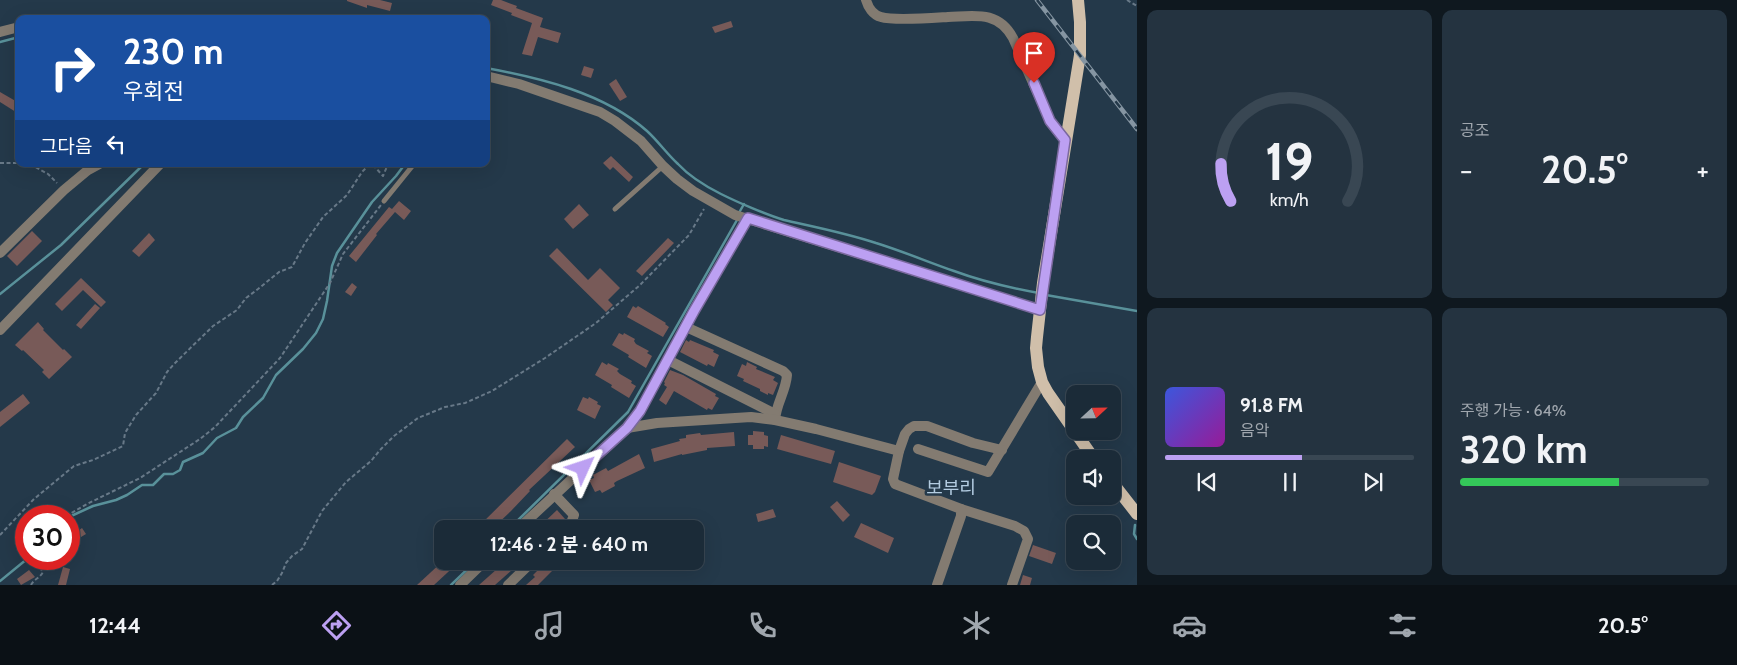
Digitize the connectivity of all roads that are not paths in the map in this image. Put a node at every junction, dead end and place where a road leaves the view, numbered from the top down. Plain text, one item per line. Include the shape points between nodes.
1 (866, 0) edge
2 (1078, 0) edge
3 (15, 28) edge
4 (0, 32) edge
5 (490, 77) edge
6 (1065, 140) junction
7 (663, 166) junction
8 (94, 167) edge
9 (157, 167) edge
10 (412, 167) edge
11 (384, 201) road end
12 (615, 209) dead end
13 (748, 218) junction
14 (0, 253) edge
15 (1040, 306) junction
16 (686, 327) junction
17 (0, 330) edge
18 (668, 360) junction
19 (1042, 382) junction
20 (775, 417) junction
21 (627, 428) junction
22 (918, 449) dead end
23 (1002, 450) junction
24 (1087, 450) edge
25 (899, 451) junction
26 (554, 494) junction
27 (1121, 494) edge
28 (961, 509) junction
29 (1137, 514) edge
30 (527, 520) edge
31 (572, 520) edge
32 (476, 570) edge
33 (524, 570) edge
34 (460, 585) edge
35 (508, 585) edge
36 (937, 585) edge
37 (1012, 585) edge

1 - 6 street via 871,10 881,17 976,15 1005,26 1050,121
2 - 6 main road via 1080,55
3 - 4 street
5 - 7 street via 600,112 641,141
6 - 15 main road
7 - 12 lane
7 - 13 street via 709,200
8 - 14 street via 64,190
9 - 17 street
10 - 11 lane
13 - 15 street
13 - 16 street
15 - 19 main road via 1036,348
16 - 18 street
16 - 20 street via 787,375
18 - 20 street
18 - 21 street
19 - 23 street
19 - 24 main road
20 - 21 street via 656,423
20 - 25 street
21 - 26 street
22 - 23 street via 988,472
23 - 25 street via 920,425 909,428
25 - 28 street via 893,479 895,484
26 - 30 street
26 - 31 street via 574,515
27 - 29 main road
28 - 36 street
28 - 37 street via 1024,531 1028,539
32 - 34 street
33 - 35 street

